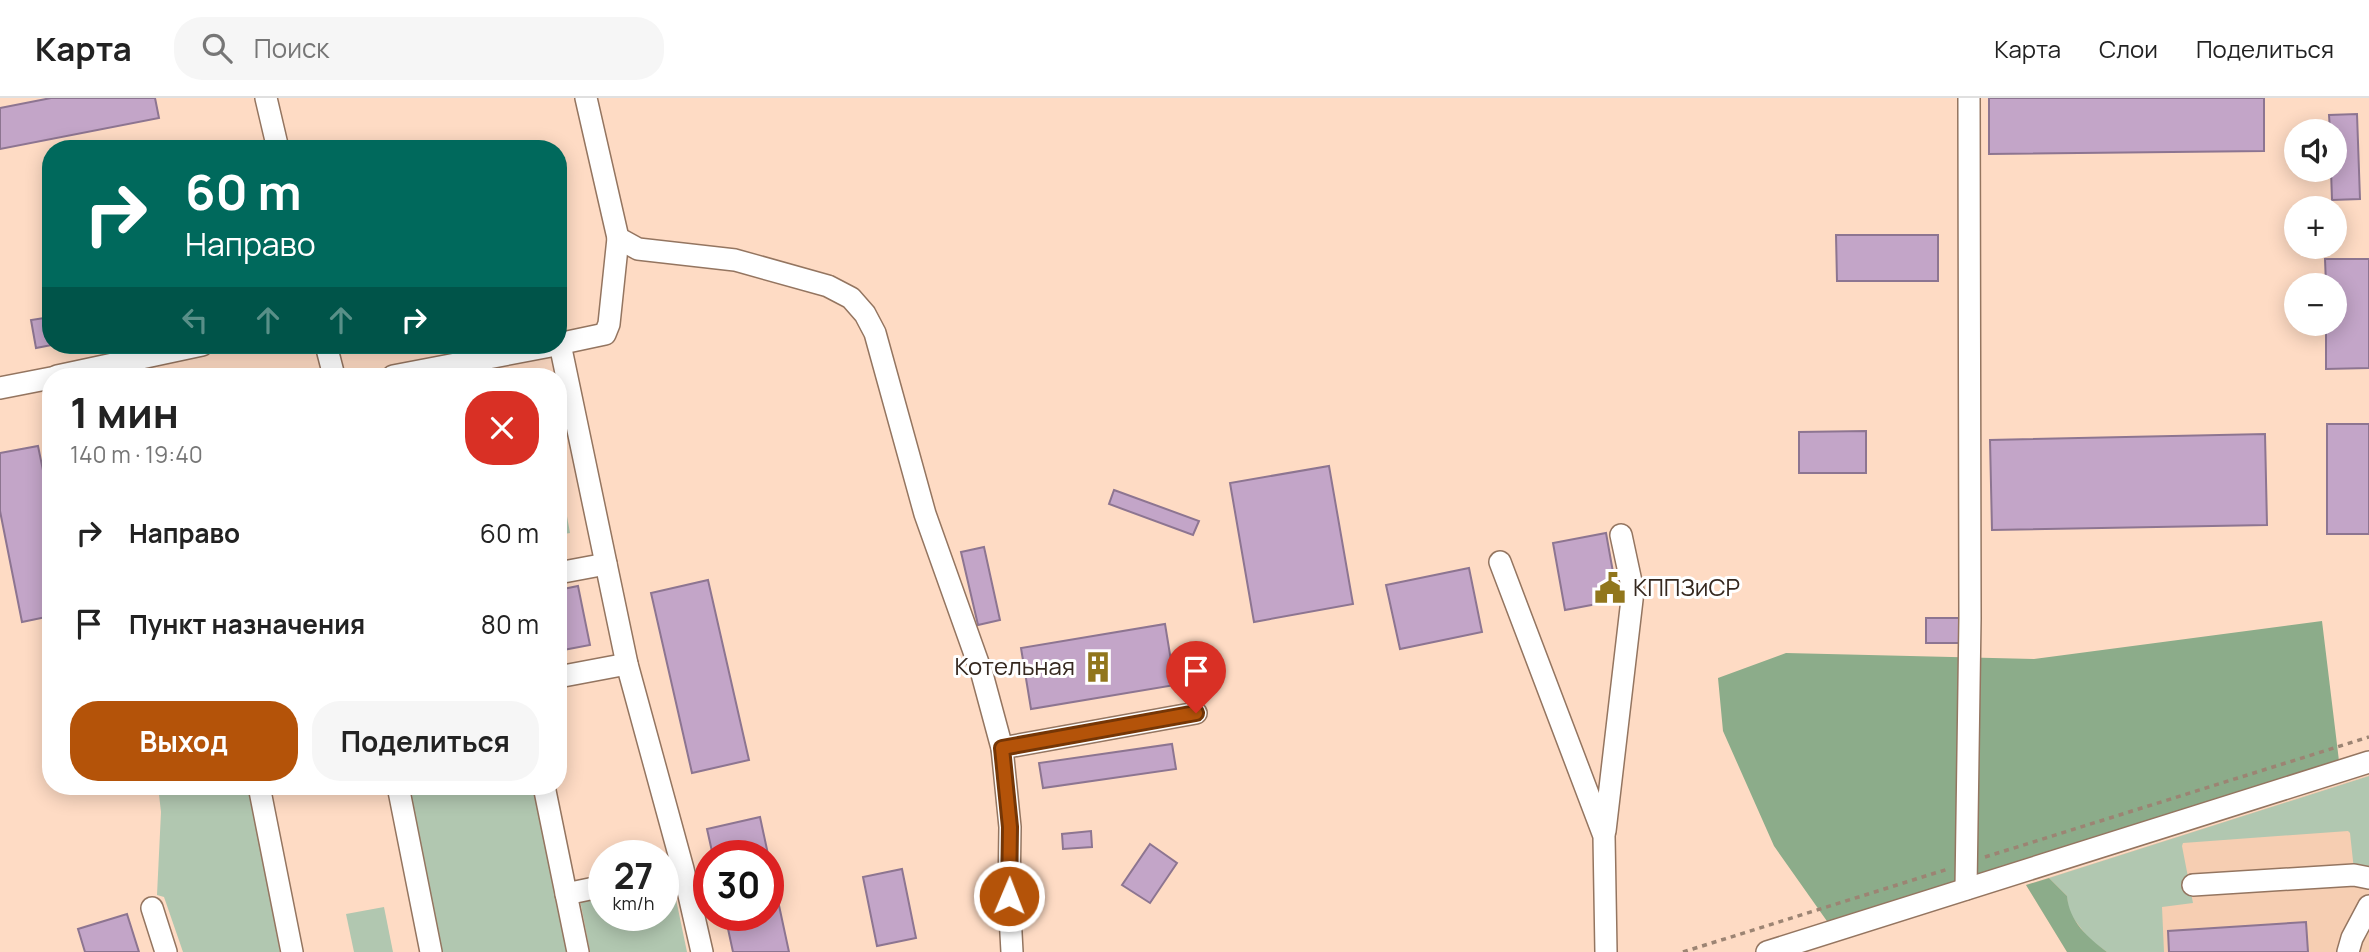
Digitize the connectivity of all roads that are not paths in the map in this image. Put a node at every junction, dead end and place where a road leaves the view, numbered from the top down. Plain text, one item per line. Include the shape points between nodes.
1 (266, 98) edge
2 (586, 98) edge
3 (1969, 98) edge
4 (276, 140) edge
5 (618, 238) junction
6 (567, 343) edge
7 (181, 354) edge
8 (509, 354) edge
9 (153, 366) edge
10 (134, 368) edge
11 (435, 368) edge
12 (42, 380) edge
13 (0, 388) edge
14 (567, 393) edge
15 (1621, 535) dead end
16 (1500, 562) dead end
17 (606, 564) junction
18 (567, 571) edge
19 (627, 664) junction
20 (567, 675) edge
21 (1196, 713) dead end
22 (1002, 748) junction
23 (2369, 762) edge
24 (261, 795) edge
25 (400, 795) edge
26 (546, 795) edge
27 (1604, 836) junction
28 (666, 840) edge
29 (2369, 878) edge
30 (2193, 885) dead end
31 (679, 888) edge
32 (588, 889) edge
33 (1966, 889) junction
34 (566, 894) junction
35 (2369, 906) edge
36 (152, 908) dead end
37 (1803, 947) edge
38 (166, 952) edge
39 (292, 952) edge
40 (431, 952) edge
41 (578, 952) edge
42 (702, 952) edge
43 (1013, 952) edge
44 (1606, 952) edge
45 (1767, 952) edge
46 (2348, 952) edge

1 - 4 street
2 - 5 street
3 - 33 street
5 - 6 street via 605,334
5 - 22 street via 638,249 735,260 828,286 851,298 865,314 875,334 925,514 982,674
7 - 9 street
8 - 11 street
9 - 10 street
12 - 13 street
14 - 17 street
15 - 27 street via 1633,591
16 - 27 street
17 - 18 street
17 - 19 street
19 - 20 street
19 - 28 street
21 - 22 street
22 - 43 street via 1010,827
23 - 33 street
24 - 39 street
25 - 40 street
26 - 34 street
27 - 44 street
29 - 30 street via 2354,875
31 - 42 street
32 - 34 street
33 - 37 street
34 - 41 street
35 - 46 street
36 - 38 street
37 - 45 street

